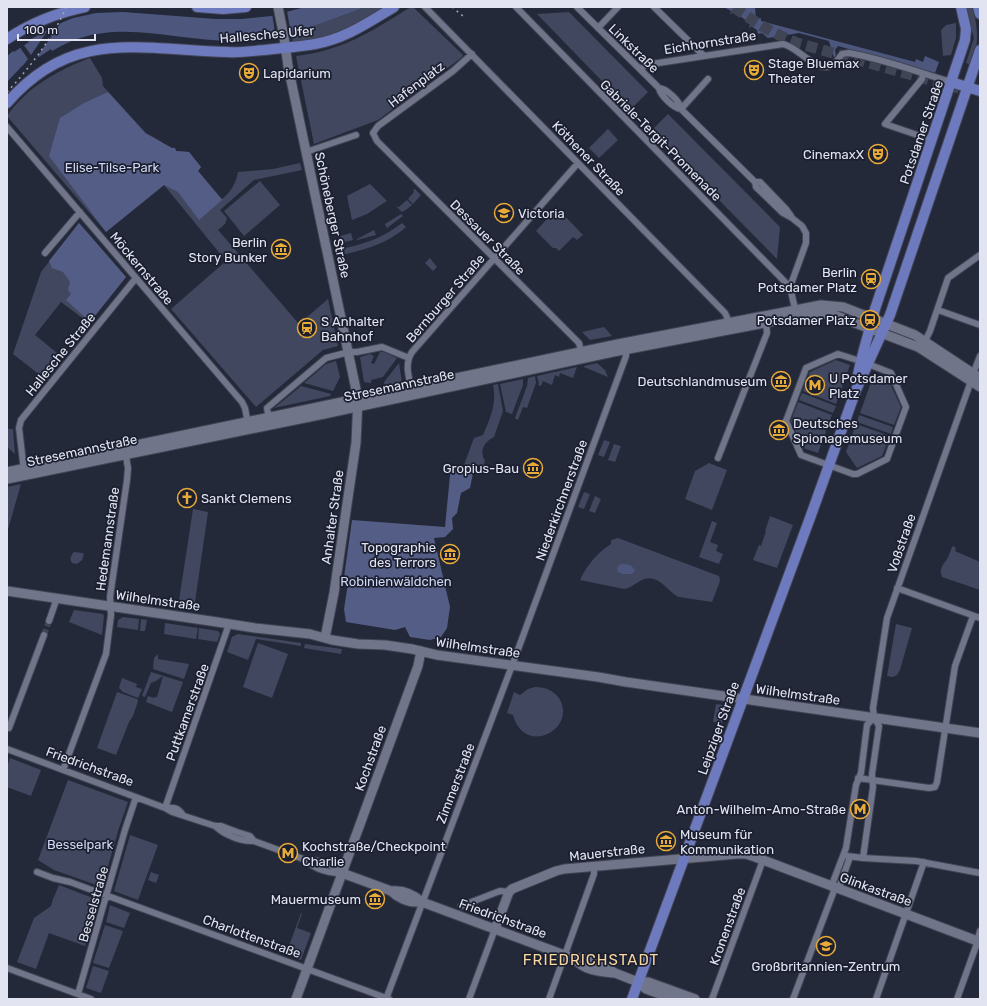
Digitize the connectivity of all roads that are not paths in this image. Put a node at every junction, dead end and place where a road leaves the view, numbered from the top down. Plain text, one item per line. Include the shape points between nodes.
1 (85, 7) edge
2 (197, 7) edge
3 (246, 7) edge
4 (394, 7) edge
5 (425, 7) edge
6 (516, 7) edge
7 (577, 7) edge
8 (618, 7) edge
9 (654, 7) edge
10 (961, 7) edge
11 (978, 7) edge
12 (55, 10) edge
13 (279, 10) edge
14 (980, 14) edge
15 (598, 28) junction
16 (7, 39) edge
17 (286, 48) junction
18 (980, 50) edge
19 (472, 54) junction
20 (704, 56) junction
21 (641, 70) junction
22 (923, 74) junction
23 (708, 79) dead end
24 (951, 82) junction
25 (973, 82) edge
26 (980, 91) edge
27 (7, 103) edge
28 (681, 109) junction
29 (7, 127) edge
30 (373, 133) joint
31 (356, 135) dead end
32 (932, 140) junction
33 (306, 152) junction
34 (578, 163) junction
35 (80, 212) junction
36 (45, 253) dead end
37 (980, 255) edge
38 (495, 258) junction
39 (136, 278) junction
40 (790, 287) junction
41 (938, 310) junction
42 (796, 313) junction
43 (766, 322) junction
44 (871, 323) junction
45 (980, 325) edge
46 (731, 326) junction
47 (884, 328) junction
48 (923, 345) junction
49 (626, 346) junction
50 (349, 352) junction
51 (582, 355) junction
52 (980, 356) edge
53 (409, 358) junction
54 (864, 363) junction
55 (975, 378) edge
56 (980, 387) edge
57 (412, 391) junction
58 (358, 402) junction
59 (270, 421) junction
60 (249, 425) junction
61 (124, 451) junction
62 (718, 458) dead end
63 (829, 466) junction
64 (7, 472) edge
65 (25, 472) junction
66 (7, 479) edge
67 (897, 588) junction
68 (7, 591) edge
69 (57, 598) junction
70 (110, 606) junction
71 (973, 616) junction
72 (980, 618) edge
73 (49, 621) tunnel mouth
74 (230, 624) junction
75 (44, 635) tunnel mouth
76 (325, 638) junction
77 (421, 652) junction
78 (512, 666) junction
79 (743, 699) junction
80 (874, 718) junction
81 (9, 728) dead end
82 (946, 728) junction
83 (980, 733) edge
84 (7, 749) edge
85 (64, 770) junction
86 (858, 778) junction
87 (872, 780) junction
88 (136, 797) junction
89 (165, 808) junction
90 (847, 856) junction
91 (684, 858) junction
92 (862, 858) junction
93 (763, 860) junction
94 (924, 862) junction
95 (594, 866) junction
96 (37, 872) dead end
97 (342, 873) junction
98 (980, 873) edge
99 (835, 888) junction
100 (509, 892) junction
101 (106, 896) junction
102 (422, 902) junction
103 (461, 906) dead end
104 (906, 914) junction
105 (495, 929) junction
106 (980, 931) edge
107 (979, 941) edge
108 (565, 955) junction
109 (7, 968) edge
110 (308, 968) junction
111 (638, 982) junction
112 (78, 994) junction
113 (91, 999) edge
114 (296, 999) edge
115 (387, 999) edge
116 (469, 999) edge
117 (549, 999) edge
118 (632, 999) edge
119 (674, 999) edge
120 (695, 999) edge
121 (712, 999) edge
122 (794, 999) edge
123 (876, 999) edge
124 (957, 999) edge

1 - 12 main road
2 - 3 main road
4 - 17 main road, Hallesches Ufer via 339,37 316,44
5 - 19 street, Köthener Straße
6 - 40 street, Gabriele-Tergit-Promenade
7 - 15 street, Linkstraße
8 - 15 street
9 - 20 street
10 - 24 main road, Potsdamer Straße via 966,36
11 - 14 main road
12 - 16 main road
13 - 17 main road, Schöneberger Straße
15 - 21 street, Linkstraße
17 - 27 main road, Hallesches Ufer via 230,52 122,47 93,50 50,66 28,81
17 - 33 main road, Schöneberger Straße
18 - 25 main road
19 - 30 street, Hafenplatz via 378,126
19 - 34 street, Köthener Straße
20 - 21 street, Eichhornstraße via 645,65
20 - 22 street, Eichhornstraße via 786,44 817,65 825,67 832,65 846,52
21 - 28 street, Linkstraße via 676,109
22 - 24 street
22 - 32 street via 922,79 885,124
23 - 28 street
24 - 25 main road via 961,78
24 - 32 main road, Potsdamer Straße
25 - 26 main road
25 - 47 main road
28 - 40 street, Linkstraße via 755,182 761,192 806,231 807,236
29 - 35 street, Möckernstraße
30 - 38 street, Dessauer Straße via 377,141
31 - 33 street
32 - 44 main road, Potsdamer Straße
33 - 50 main road, Schöneberger Straße
34 - 38 street, Bernburger Straße
34 - 46 street, Köthener Straße via 725,313
35 - 36 street
35 - 39 street, Möckernstraße
37 - 41 street via 948,278
38 - 51 street, Dessauer Straße via 580,343
38 - 53 street, Bernburger Straße
39 - 60 street, Möckernstraße via 242,402
39 - 65 street, Hallesche Straße via 20,422
40 - 42 street
41 - 45 street
41 - 48 street
42 - 43 main road, Stresemannstraße
42 - 44 main road via 816,305 834,305 843,307
42 - 46 main road, Stresemannstraße
43 - 46 main road, Stresemannstraße
43 - 62 street via 767,333
44 - 47 main road
44 - 54 main road
46 - 49 main road, Stresemannstraße
47 - 48 main road
47 - 54 main road
48 - 55 main road
49 - 51 main road, Stresemannstraße
49 - 78 street, Niederkirchnerstraße via 626,356
50 - 53 street via 383,347
50 - 58 main road, Schöneberger Straße
50 - 59 street via 326,358 267,408
51 - 57 main road, Stresemannstraße
52 - 55 street, Voßstraße
53 - 57 street
54 - 63 main road, Leipziger Straße
54 - 63 street via 891,373 906,405 885,460 854,474
54 - 63 street via 838,354 806,368 786,419 801,455
55 - 56 main road
55 - 67 street, Voßstraße
57 - 58 main road, Stresemannstraße
58 - 59 main road, Stresemannstraße
58 - 76 main road, Anhalter Straße via 354,460
59 - 60 main road, Stresemannstraße
60 - 61 main road, Stresemannstraße
61 - 65 main road, Stresemannstraße
61 - 70 street, Hedemannstraße via 128,468 127,480
63 - 79 main road, Leipziger Straße
64 - 65 main road, Stresemannstraße
65 - 66 main road, Stresemannstraße
67 - 71 street
67 - 80 street, Voßstraße via 887,618
68 - 69 main road, Wilhelmstraße
69 - 70 main road, Wilhelmstraße
69 - 73 street
70 - 74 main road, Wilhelmstraße
70 - 85 street, Hedemannstraße via 112,615 106,654
71 - 72 street
71 - 82 street via 955,666
74 - 76 main road, Wilhelmstraße
74 - 89 street, Puttkamerstraße
75 - 81 street
76 - 77 main road, Wilhelmstraße
77 - 78 main road, Wilhelmstraße
77 - 97 main road, Kochstraße
78 - 79 main road, Wilhelmstraße
78 - 102 street, Zimmerstraße
79 - 80 main road, Wilhelmstraße
79 - 91 main road, Leipziger Straße
80 - 82 main road, Wilhelmstraße
80 - 86 street via 868,725
80 - 87 street via 879,726
82 - 83 main road, Wilhelmstraße
82 - 87 street via 938,782 935,787
84 - 85 street, Friedrichstraße
85 - 88 street, Friedrichstraße
86 - 87 street
86 - 90 street
87 - 92 street
88 - 89 street, Friedrichstraße
88 - 101 street, Besselstraße
89 - 97 street, Friedrichstraße via 174,807 183,815 250,836 254,841 306,860 311,865 333,873
90 - 92 street
90 - 99 street via 840,884
91 - 93 main road, Mauerstraße via 741,854
91 - 95 main road, Mauerstraße
91 - 111 main road, Leipziger Straße
92 - 94 street
93 - 99 main road, Glinkastraße
93 - 121 street, Kronenstraße
94 - 98 street
94 - 104 street
95 - 100 main road, Mauerstraße via 556,871 516,886
95 - 108 street via 594,874
96 - 101 street, Charlottenstraße
97 - 102 main road, Friedrichstraße via 391,891 399,890 417,897
97 - 110 main road, Kochstraße
99 - 104 main road, Glinkastraße
99 - 122 street
100 - 103 street, Mauerstraße via 500,891
100 - 105 main road
101 - 110 street, Charlottenstraße
101 - 112 street, Besselstraße
102 - 105 main road, Friedrichstraße
102 - 115 street, Zimmerstraße
104 - 107 main road, Glinkastraße
104 - 123 street
105 - 108 main road, Friedrichstraße
105 - 116 street
106 - 107 street
107 - 124 street
108 - 111 main road, Friedrichstraße via 603,966
108 - 117 street
109 - 112 street
110 - 114 main road, Kochstraße
110 - 115 street, Charlottenstraße
111 - 118 main road, Leipziger Straße
111 - 119 main road, Friedrichstraße via 646,989
111 - 120 main road, Friedrichstraße via 648,982
112 - 113 street

